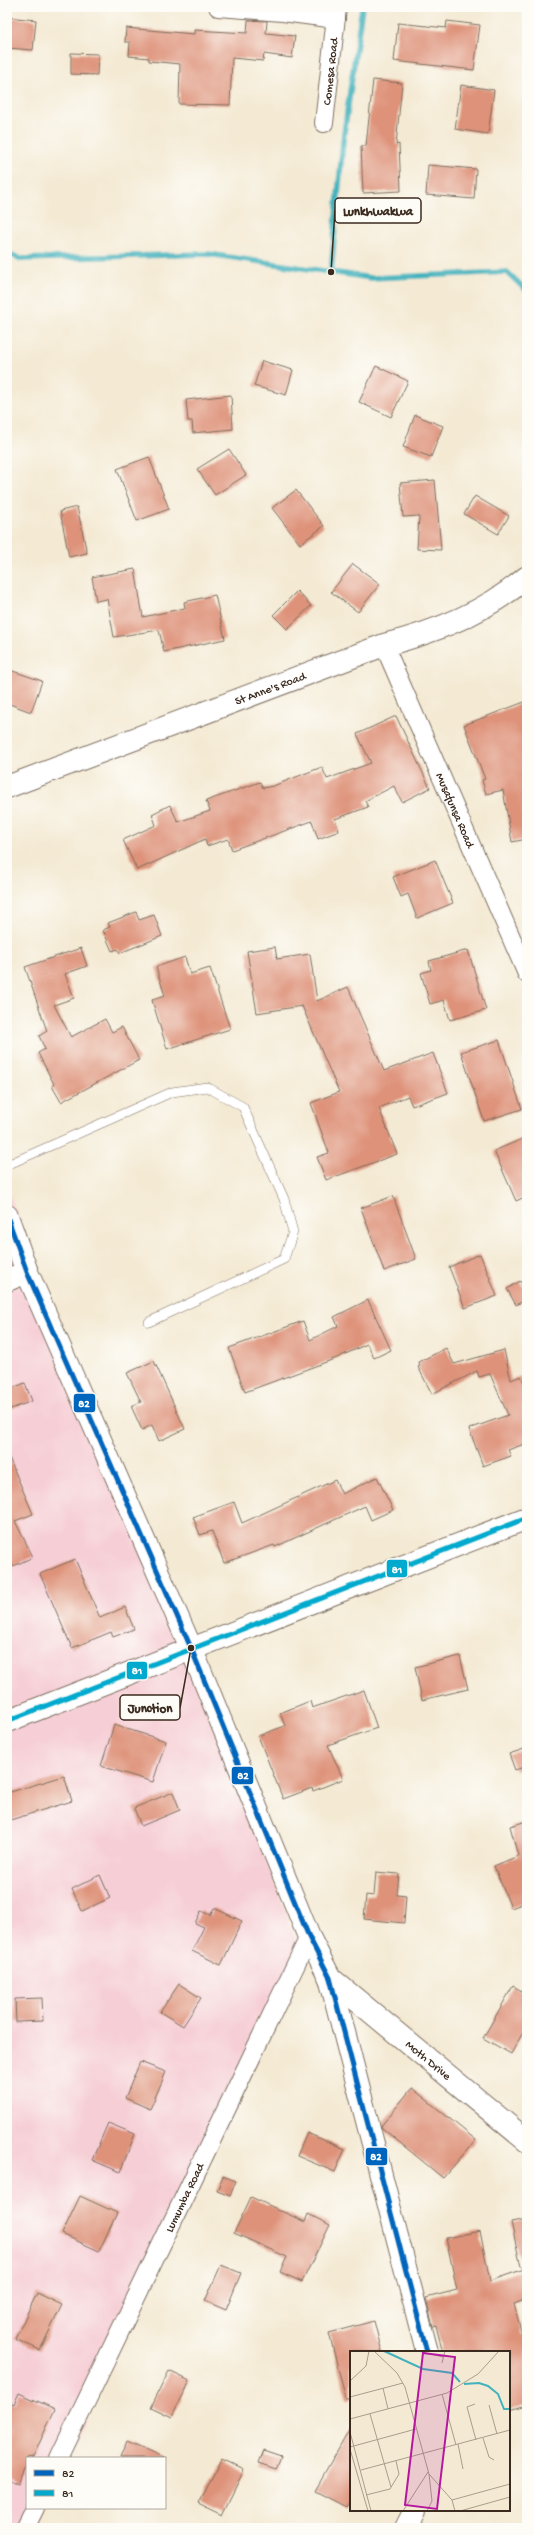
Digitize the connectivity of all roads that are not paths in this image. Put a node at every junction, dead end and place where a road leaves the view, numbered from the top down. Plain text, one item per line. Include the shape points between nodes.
1 (218, 7) edge
2 (336, 13) edge
3 (324, 123) dead end
4 (527, 577) edge
5 (384, 645) junction
6 (7, 787) edge
7 (527, 974) edge
8 (7, 1165) edge
9 (7, 1216) edge
10 (27, 1272) junction
11 (7, 1280) edge
12 (149, 1322) dead end
13 (527, 1518) edge
14 (191, 1648) junction
15 (7, 1721) edge
16 (309, 1937) junction
17 (330, 1978) junction
18 (527, 2140) edge
19 (427, 2351) edge
20 (59, 2457) edge
21 (34, 2509) edge
22 (414, 2511) edge
23 (25, 2528) edge
24 (406, 2528) edge

1 - 2 street, Comesa Road
2 - 3 street, Comesa Road
4 - 5 street, St Anne's Road via 476,612 420,636
5 - 6 street, St Anne's Road
5 - 7 street, Musafunsa Road
8 - 12 lane via 172,1092 207,1086 243,1107 284,1199 293,1232 284,1259
9 - 10 street
10 - 11 street
10 - 14 street
13 - 14 street
14 - 15 street
14 - 16 street
16 - 17 street
16 - 20 street, Lumumba Road
17 - 18 street, Moth Drive
17 - 19 street
21 - 23 street
22 - 24 street

